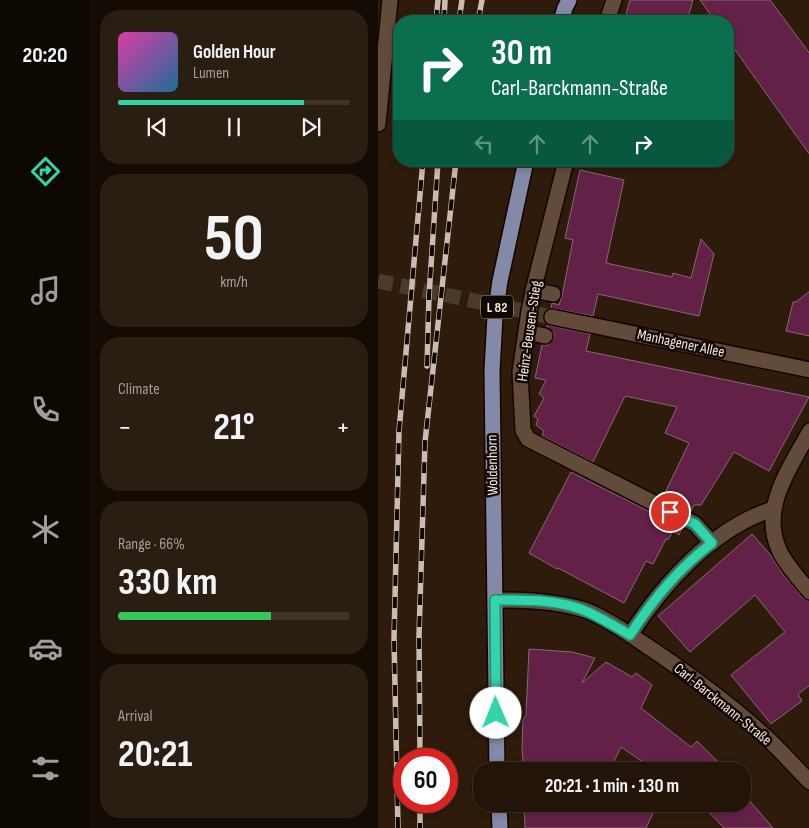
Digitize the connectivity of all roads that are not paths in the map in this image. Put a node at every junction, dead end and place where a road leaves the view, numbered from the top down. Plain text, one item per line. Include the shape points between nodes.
1 (390, 0) edge
2 (614, 0) edge
3 (609, 15) edge
4 (378, 124) edge
5 (525, 167) edge
6 (564, 167) edge
7 (533, 290) junction
8 (553, 294) dead end
9 (552, 317) tunnel mouth
10 (526, 332) junction
11 (545, 336) dead end
12 (810, 370) edge
13 (810, 431) edge
14 (773, 509) junction
15 (712, 543) junction
16 (810, 592) edge
17 (495, 600) junction
18 (630, 635) junction
19 (497, 762) edge
20 (810, 782) edge
21 (499, 812) edge
22 (500, 828) edge

1 - 4 street
2 - 3 street
5 - 17 main road, Woldenhorn / L 82 via 495,316 492,410
6 - 7 street, Heinz-Beusen-Stieg
7 - 8 street
7 - 10 street, Heinz-Beusen-Stieg
9 - 12 street, Manhagener Allee
10 - 11 street
10 - 15 street, Heinz-Beusen-Stieg via 520,372 523,430 528,439 695,524
13 - 14 street via 778,491
14 - 15 street via 741,523
14 - 16 street via 776,544
15 - 18 street via 663,589
17 - 18 street, Carl-Barckmann-Straße via 561,604 587,611
17 - 19 main road, Woldenhorn / L 82
18 - 20 street, Carl-Barckmann-Straße via 731,707
21 - 22 main road

